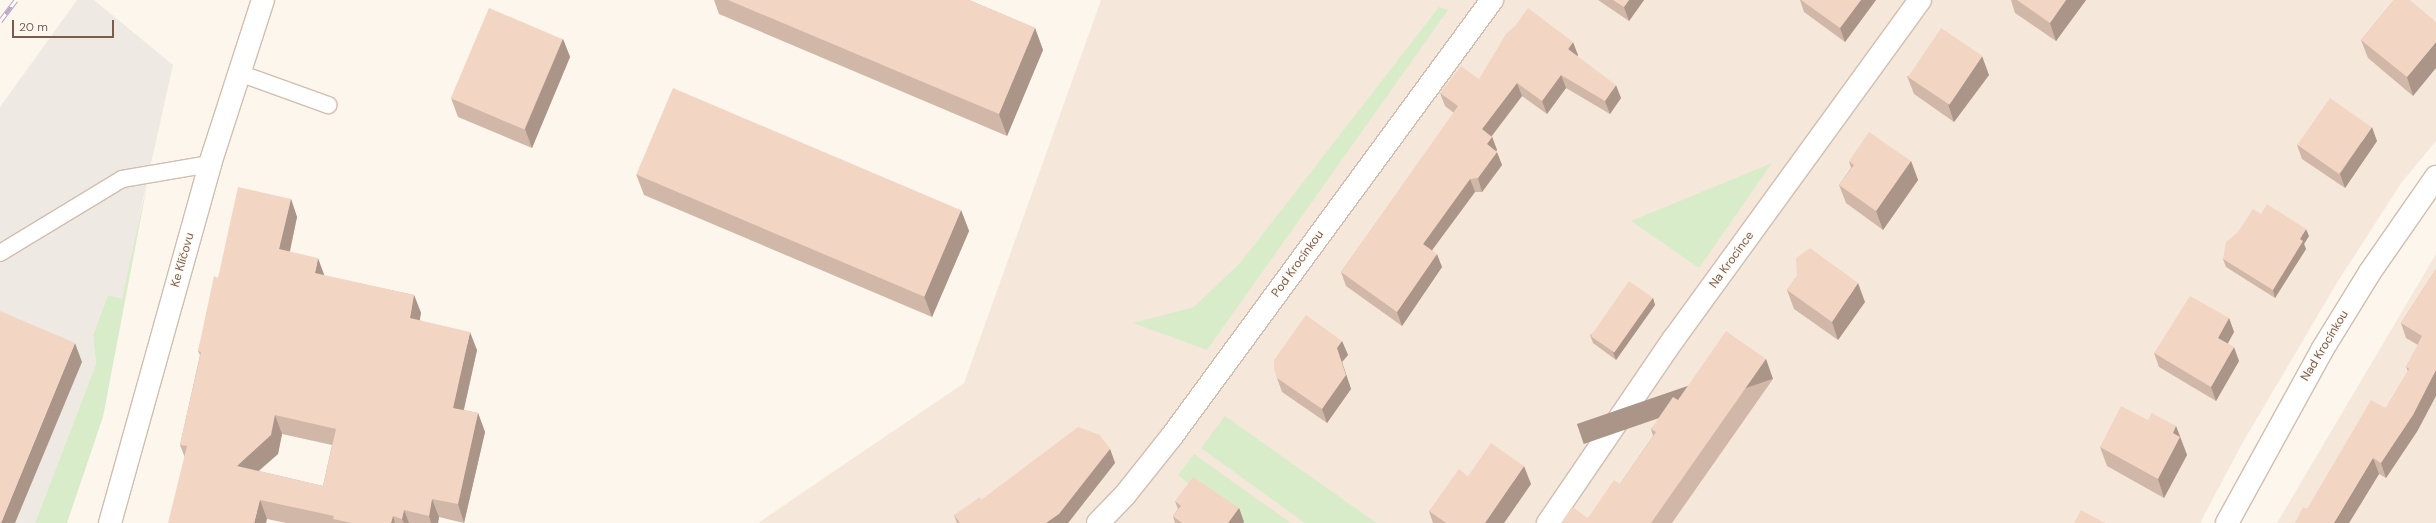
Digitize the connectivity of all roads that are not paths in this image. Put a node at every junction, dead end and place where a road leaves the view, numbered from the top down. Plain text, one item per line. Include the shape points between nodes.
1 (263, 0) edge
2 (1492, 0) edge
3 (1920, 0) edge
4 (239, 73) junction
5 (328, 105) dead end
6 (210, 164) junction
7 (2436, 177) edge
8 (0, 253) edge
9 (110, 523) edge
10 (1098, 523) edge
11 (1548, 523) edge
12 (2227, 523) edge

1 - 4 street, Ke Klíčovu
2 - 10 street, Pod Krocínkou via 1172,436 1125,496
3 - 11 street, Na Krocínce via 1673,340
4 - 5 lane
4 - 6 street, Ke Klíčovu
6 - 8 lane via 122,179
6 - 9 street, Ke Klíčovu
7 - 12 street, Nad Krocínkou via 2322,350

